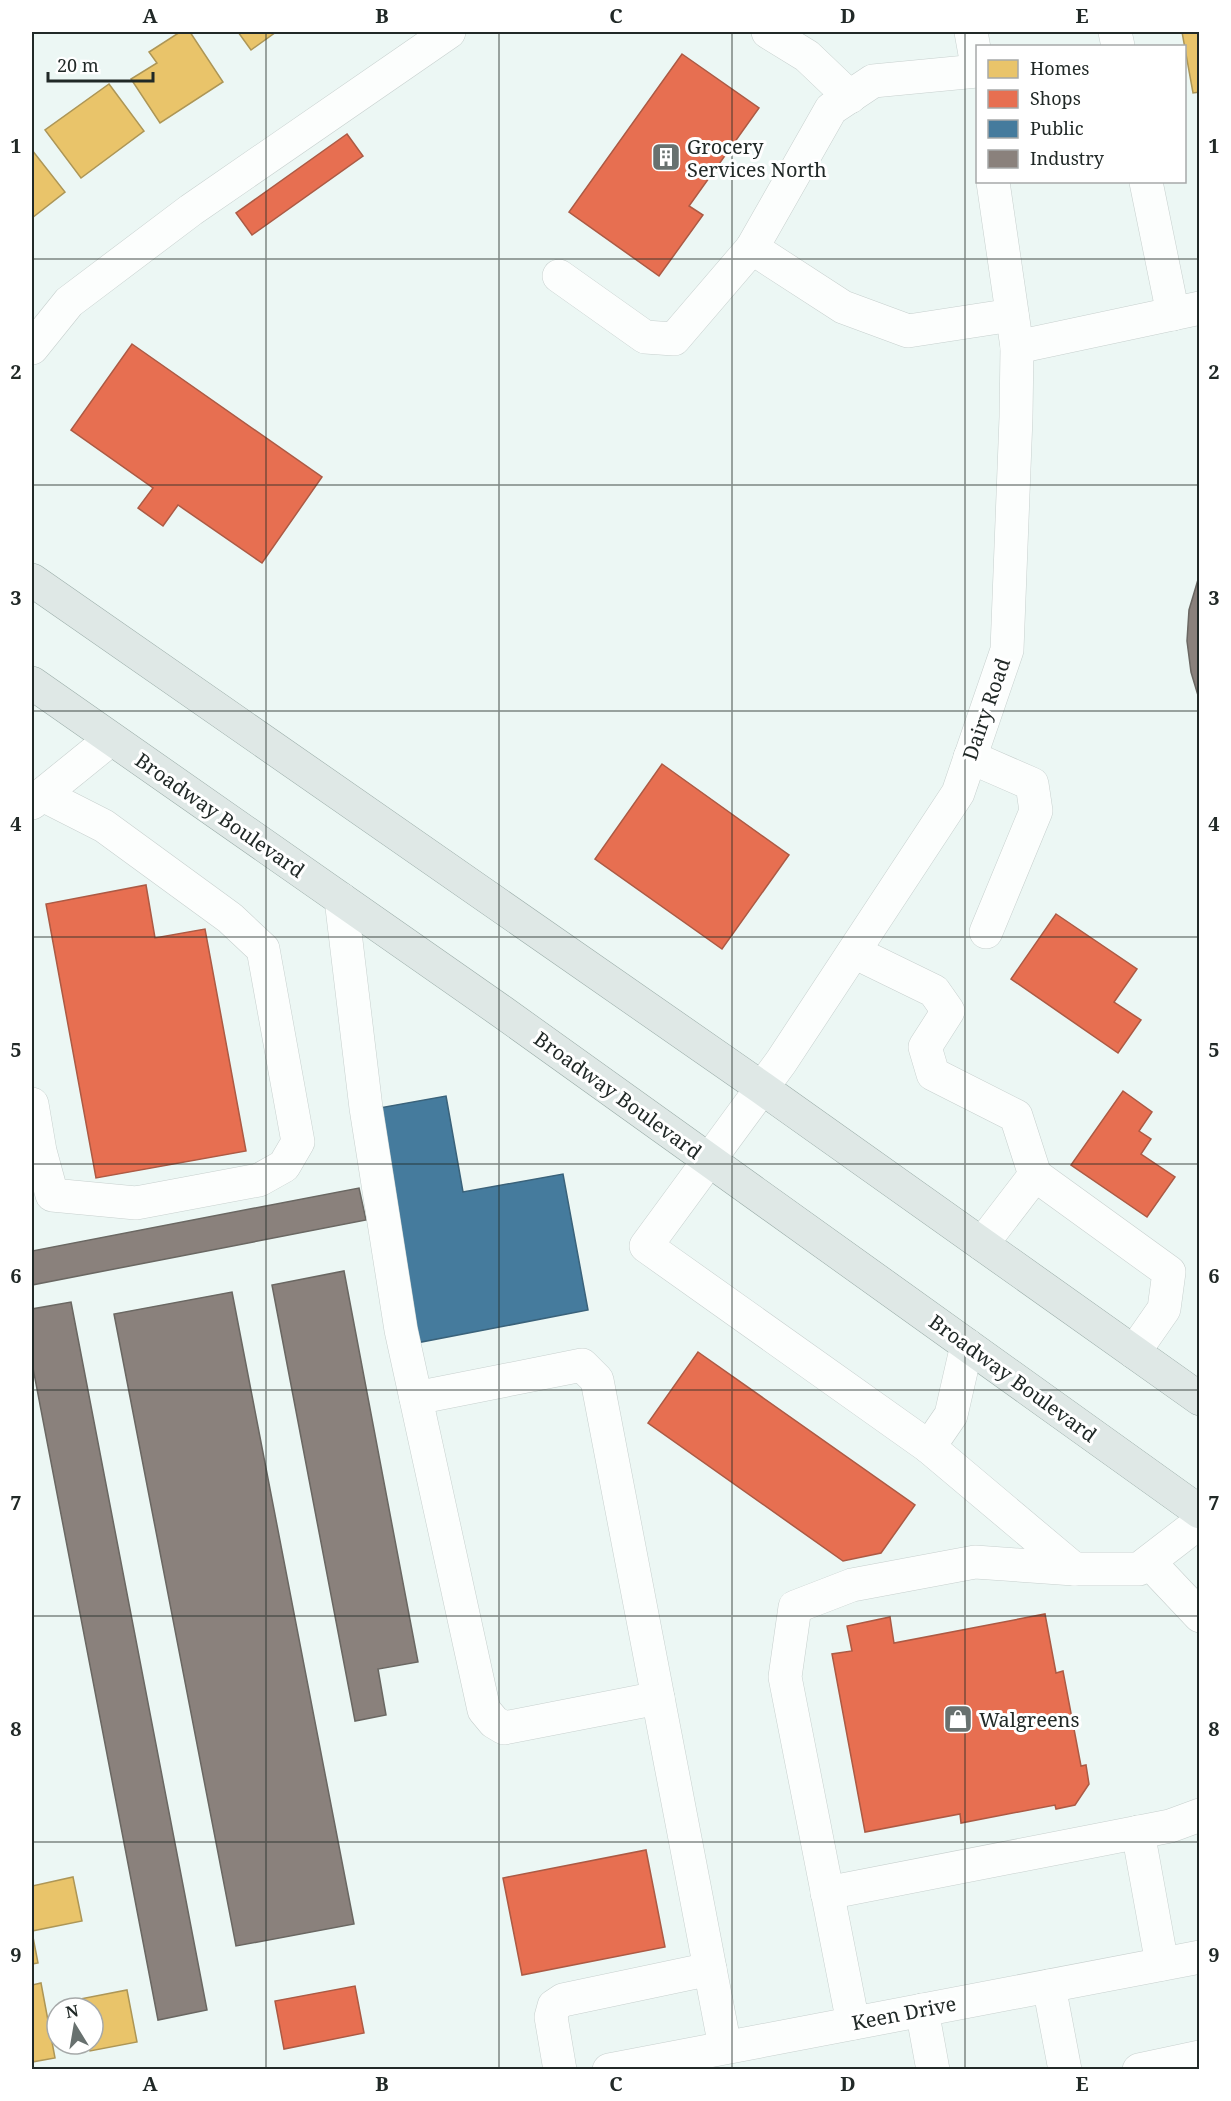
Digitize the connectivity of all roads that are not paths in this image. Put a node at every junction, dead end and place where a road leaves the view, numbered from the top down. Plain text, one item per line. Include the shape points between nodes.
1 (449, 32) edge
2 (768, 32) edge
3 (971, 32) edge
4 (976, 64) edge
5 (976, 71) edge
6 (850, 97) junction
7 (993, 183) edge
8 (1146, 183) edge
9 (752, 248) junction
10 (559, 276) dead end
11 (1186, 311) edge
12 (1012, 315) junction
13 (1017, 347) junction
14 (32, 348) edge
15 (32, 580) edge
16 (32, 683) edge
17 (111, 739) junction
18 (970, 757) junction
19 (38, 799) edge
20 (341, 899) junction
21 (986, 932) dead end
22 (854, 952) junction
23 (762, 1088) junction
24 (32, 1104) edge
25 (709, 1161) junction
26 (1035, 1175) junction
27 (982, 1244) junction
28 (967, 1345) junction
29 (1134, 1352) junction
30 (416, 1398) junction
31 (1200, 1399) edge
32 (929, 1447) junction
33 (1200, 1512) edge
34 (1200, 1522) edge
35 (1149, 1562) junction
36 (1074, 1569) junction
37 (1200, 1616) edge
38 (658, 1698) junction
39 (1200, 1815) edge
40 (1138, 1832) junction
41 (827, 1893) junction
42 (1200, 1957) edge
43 (1162, 1964) junction
44 (710, 1969) junction
45 (1049, 1986) junction
46 (922, 2010) junction
47 (853, 2023) junction
48 (726, 2047) junction
49 (1200, 2057) edge
50 (560, 2070) edge
51 (609, 2070) edge
52 (933, 2070) edge
53 (1065, 2070) edge
54 (1139, 2070) edge

1 - 14 street via 191,210 78,295
2 - 6 street via 807,56
3 - 4 street
5 - 6 street via 873,81
6 - 9 street via 831,109
7 - 12 street, Dairy Road
8 - 11 street
9 - 10 street via 674,339 645,337
9 - 12 street via 843,307 908,331
11 - 13 street
12 - 13 street, Dairy Road
13 - 18 street, Dairy Road via 1006,650
15 - 23 main road
16 - 17 main road, Broadway Boulevard
17 - 19 street
17 - 20 main road, Broadway Boulevard
18 - 21 street via 1032,784 1036,811
18 - 22 street, Dairy Road via 958,793
19 - 24 street via 104,826 230,918 263,948 298,1142 284,1166 259,1180 136,1203 52,1195
20 - 25 main road, Broadway Boulevard
20 - 30 street via 366,1108 401,1329
22 - 23 street, Dairy Road
22 - 26 street via 934,991 948,1011 925,1047 933,1074 1016,1116
23 - 25 street, Dairy Road
23 - 27 main road
25 - 28 main road, Broadway Boulevard
25 - 32 street, Dairy Road via 646,1246
26 - 27 street
26 - 29 street via 1169,1272 1164,1309
27 - 29 main road
28 - 32 street via 951,1415
28 - 33 main road, Broadway Boulevard
29 - 31 main road
30 - 38 street via 484,1710 504,1728
30 - 38 street via 582,1365 597,1380
32 - 36 street
34 - 35 street
35 - 36 street via 1139,1569
35 - 37 street
36 - 41 street via 975,1562 852,1585 795,1607 785,1677
38 - 44 street
39 - 40 street
40 - 41 street
40 - 43 street
41 - 47 street
42 - 43 street, Keen Drive
43 - 45 street, Keen Drive
44 - 48 street
44 - 50 street via 563,2000 554,2006 551,2017
45 - 46 street, Keen Drive
45 - 53 street
46 - 47 street, Keen Drive
46 - 52 street
47 - 48 street, Keen Drive
48 - 51 street, Keen Drive
49 - 54 street

